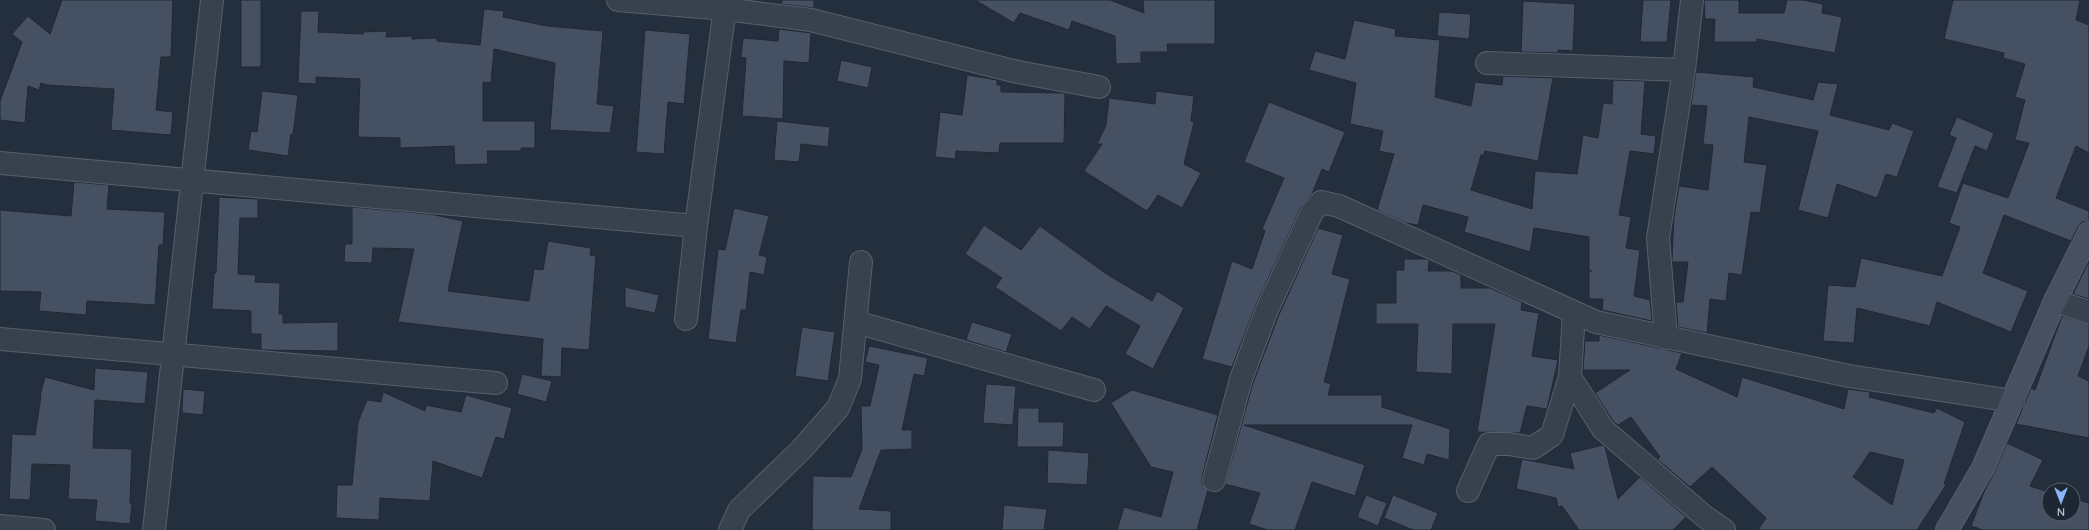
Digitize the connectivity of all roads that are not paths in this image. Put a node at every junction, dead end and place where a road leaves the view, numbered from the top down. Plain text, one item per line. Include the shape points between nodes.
1 (212, 0) edge
2 (618, 0) edge
3 (1692, 0) edge
4 (726, 5) edge
5 (1487, 63) dead end
6 (1684, 70) junction
7 (1099, 87) dead end
8 (0, 163) edge
9 (192, 180) junction
10 (696, 226) junction
11 (2089, 234) edge
12 (861, 262) dead end
13 (2056, 301) junction
14 (1574, 312) junction
15 (2089, 312) edge
16 (686, 319) dead end
17 (856, 322) junction
18 (1666, 338) junction
19 (0, 339) edge
20 (173, 355) junction
21 (1570, 377) junction
22 (496, 383) dead end
23 (1094, 390) dead end
24 (2013, 400) junction
25 (1214, 480) dead end
26 (1468, 491) dead end
27 (0, 526) edge
28 (44, 530) edge
29 (154, 530) edge
30 (730, 530) edge
31 (1724, 530) edge
32 (1947, 530) edge

1 - 9 street
2 - 4 street
3 - 6 street
4 - 7 street via 811,20 1018,72
4 - 10 street
5 - 6 street
6 - 18 street via 1658,238
8 - 9 street
9 - 10 street
9 - 20 street
10 - 16 street
11 - 13 street
12 - 17 street
13 - 15 street
13 - 24 street
14 - 18 street via 1596,322
14 - 21 street
14 - 25 street via 1339,206 1321,202 1312,212 1266,312 1242,380
17 - 23 street
17 - 30 street via 850,379 838,408 801,450 739,510
18 - 24 street via 1849,376
19 - 20 street
20 - 22 street
20 - 29 street
21 - 26 street via 1552,435 1533,448 1489,444
21 - 31 street via 1603,429 1704,516
24 - 32 street via 1983,468
27 - 28 street

